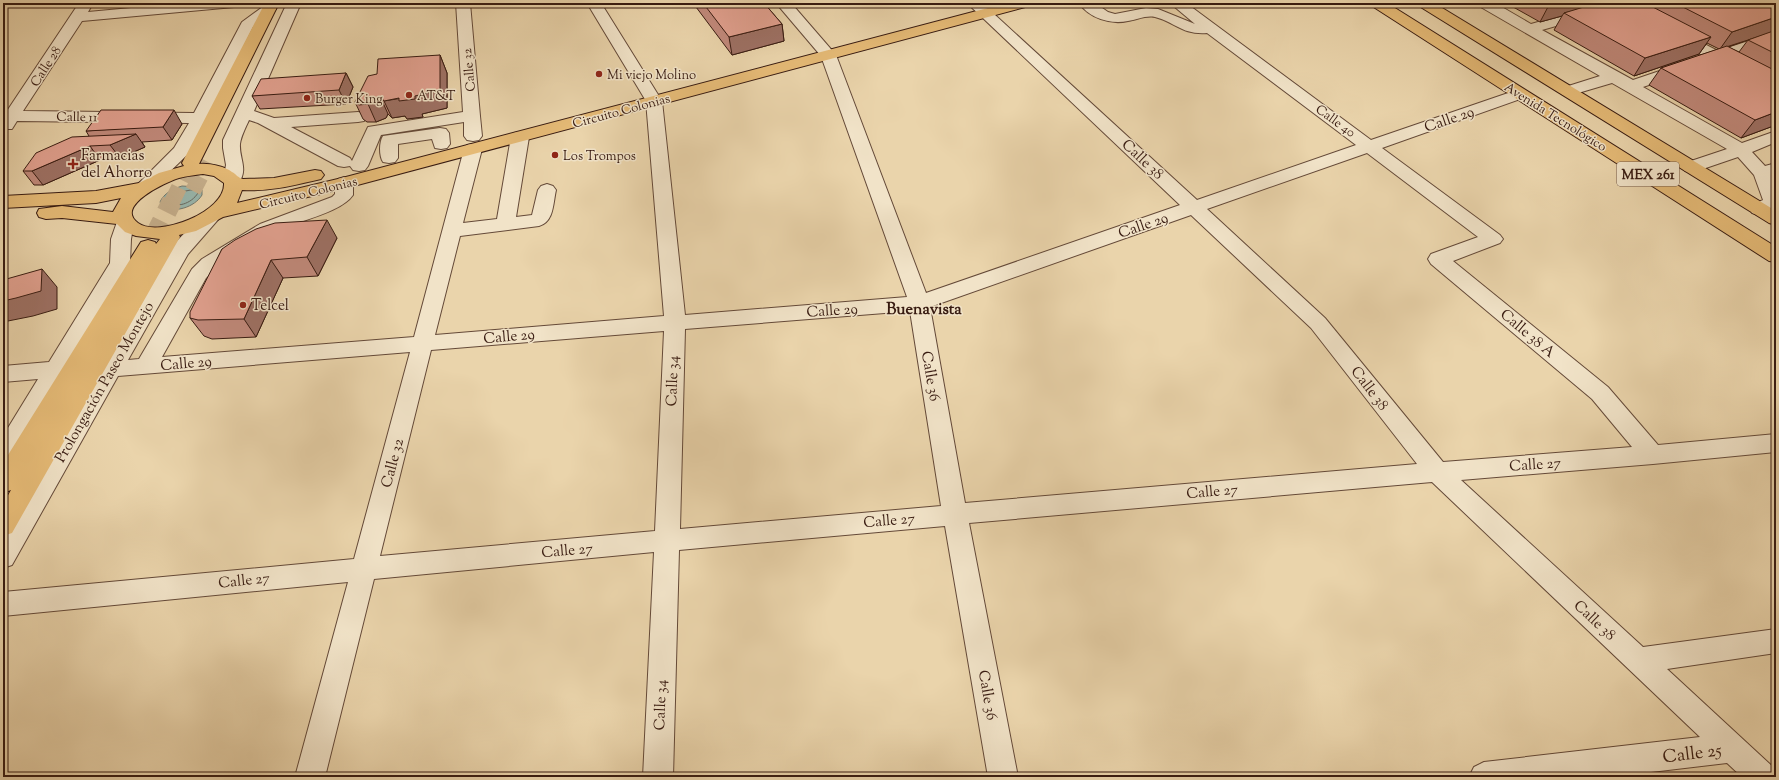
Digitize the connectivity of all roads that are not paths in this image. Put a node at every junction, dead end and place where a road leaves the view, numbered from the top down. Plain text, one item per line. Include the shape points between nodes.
1 (87, 3) edge
2 (234, 3) edge
3 (286, 3) edge
4 (294, 3) edge
5 (463, 3) edge
6 (594, 3) edge
7 (783, 3) edge
8 (1024, 3) edge
9 (1086, 3) edge
10 (1177, 3) edge
11 (1377, 3) edge
12 (1424, 3) edge
13 (1484, 3) edge
14 (1621, 5) edge
15 (270, 6) edge
16 (984, 7) edge
17 (77, 17) junction
18 (1210, 27) junction
19 (1530, 29) junction
20 (1663, 29) edge
21 (1776, 37) edge
22 (825, 51) junction
23 (1716, 57) junction
24 (1620, 81) junction
25 (1776, 88) edge
26 (1568, 91) junction
27 (1520, 94) junction
28 (651, 97) junction
29 (244, 113) junction
30 (8, 116) edge
31 (472, 116) junction
32 (358, 117) edge
33 (200, 118) junction
34 (270, 123) junction
35 (3, 129) edge
36 (1776, 136) edge
37 (520, 137) junction
38 (473, 143) junction
39 (441, 144) joint
40 (313, 146) junction
41 (1371, 146) junction
42 (1608, 149) junction
43 (1741, 150) junction
44 (389, 158) joint
45 (208, 162) tunnel mouth
46 (191, 163) tunnel mouth
47 (318, 164) dead end
48 (352, 164) junction
49 (1691, 167) junction
50 (1769, 170) edge
51 (232, 181) junction
52 (344, 183) junction
53 (143, 187) junction
54 (547, 190) dead end
55 (3, 202) edge
56 (1196, 207) junction
57 (1771, 209) edge
58 (216, 213) junction
59 (3, 216) edge
60 (124, 221) junction
61 (506, 224) junction
62 (452, 231) junction
63 (1493, 239) joint
64 (1776, 245) edge
65 (1776, 256) edge
66 (919, 303) junction
67 (675, 322) junction
68 (423, 343) junction
69 (146, 366) junction
70 (111, 369) junction
71 (55, 370) junction
72 (3, 374) edge
73 (1776, 443) edge
74 (1654, 455) junction
75 (3, 456) edge
76 (1436, 472) junction
77 (3, 484) edge
78 (955, 514) junction
79 (3, 526) edge
80 (666, 541) junction
81 (3, 557) edge
82 (364, 568) junction
83 (3, 604) edge
84 (1776, 641) edge
85 (1638, 660) junction
86 (1732, 748) junction
87 (310, 777) edge
88 (658, 777) edge
89 (1003, 777) edge
90 (1484, 777) edge
91 (1763, 777) edge

1 - 17 street, Calle 28
2 - 17 street
3 - 45 main road
4 - 29 street
5 - 31 street, Calle 32
6 - 28 street, Calle 34
7 - 22 street, Calle 36
8 - 16 main road, Circuito Colonias
9 - 18 street via 1108,17 1158,13 1190,29
10 - 18 street, Calle 40
11 - 27 main road, Avenida Tecnológico / MEX 261
12 - 26 main road, Avenida Tecnológico / MEX 261
13 - 19 street
14 - 19 street
15 - 33 street via 247,25
15 - 46 main road
16 - 22 main road, Circuito Colonias
16 - 56 street, Calle 38
17 - 30 street, Calle 28
18 - 41 street, Calle 40
19 - 24 street
20 - 23 street
21 - 23 street
22 - 28 main road, Circuito Colonias
22 - 66 street, Calle 36
23 - 24 street via 1634,85
23 - 25 street
24 - 26 street
24 - 43 street
26 - 49 main road, Avenida Tecnológico / MEX 261
27 - 41 street, Calle 29
27 - 42 main road, Avenida Tecnológico / MEX 261
28 - 37 main road, Circuito Colonias
28 - 38 main road, Circuito Colonias
28 - 67 street, Calle 34
29 - 34 street
29 - 51 street via 230,147 234,160
30 - 33 street, Calle 11
30 - 35 street, Calle 28
31 - 38 street, Calle 32
31 - 48 street via 374,131
32 - 34 street
33 - 53 street via 181,150
34 - 40 street
36 - 43 street
37 - 38 main road, Circuito Colonias
37 - 61 street
38 - 39 main road, Circuito Colonias
38 - 52 main road, Circuito Colonias
38 - 62 street, Calle 32
39 - 44 street via 440,133 389,140
40 - 47 street
40 - 48 street
41 - 56 street, Calle 29
41 - 63 street, Calle 40
42 - 49 main road via 1638,163 1664,171
42 - 65 main road, Avenida Tecnológico / MEX 261
43 - 49 street
43 - 50 street
44 - 48 main road, Circuito Colonias
48 - 51 main road, Circuito Colonias via 282,182 243,185
49 - 57 main road, Avenida Tecnológico / MEX 261
50 - 57 street
51 - 53 main road via 216,171 189,170 166,176
51 - 58 main road via 233,192 228,202
52 - 58 main road, Circuito Colonias
52 - 69 street via 344,196 338,201 267,228 204,269
53 - 55 main road via 96,197
53 - 60 main road via 129,198 123,209
54 - 61 street via 539,220
56 - 66 street, Calle 29
56 - 76 street, Calle 38 via 1318,323
57 - 64 main road via 1745,209 1739,216 1748,226
58 - 60 main road via 187,227 163,232 133,229
58 - 70 street, Prolongación Paseo Montejo via 180,250
59 - 60 main road via 62,212
60 - 71 street via 120,263
61 - 62 street
62 - 68 street, Calle 32
63 - 74 street, Calle 38 A via 1438,259 1600,393
66 - 67 street, Calle 29
66 - 78 street, Calle 36
67 - 68 street, Calle 29
67 - 80 street, Calle 34
68 - 69 street, Calle 29
68 - 82 street, Calle 32
69 - 70 street, Calle 29
70 - 81 street, Prolongación Paseo Montejo
71 - 72 street
71 - 75 street
73 - 74 street, Calle 27
74 - 76 street, Calle 27
76 - 78 street, Calle 27
76 - 85 street, Calle 38
77 - 79 main road, Prolongación Paseo Montejo via 162,238
78 - 80 street, Calle 27
78 - 89 street, Calle 36
80 - 82 street, Calle 27
80 - 88 street, Calle 34
82 - 83 street, Calle 27
82 - 87 street, Calle 32
84 - 85 street
85 - 86 street, Calle 38
86 - 90 street, Calle 25
86 - 91 street, Calle 38

